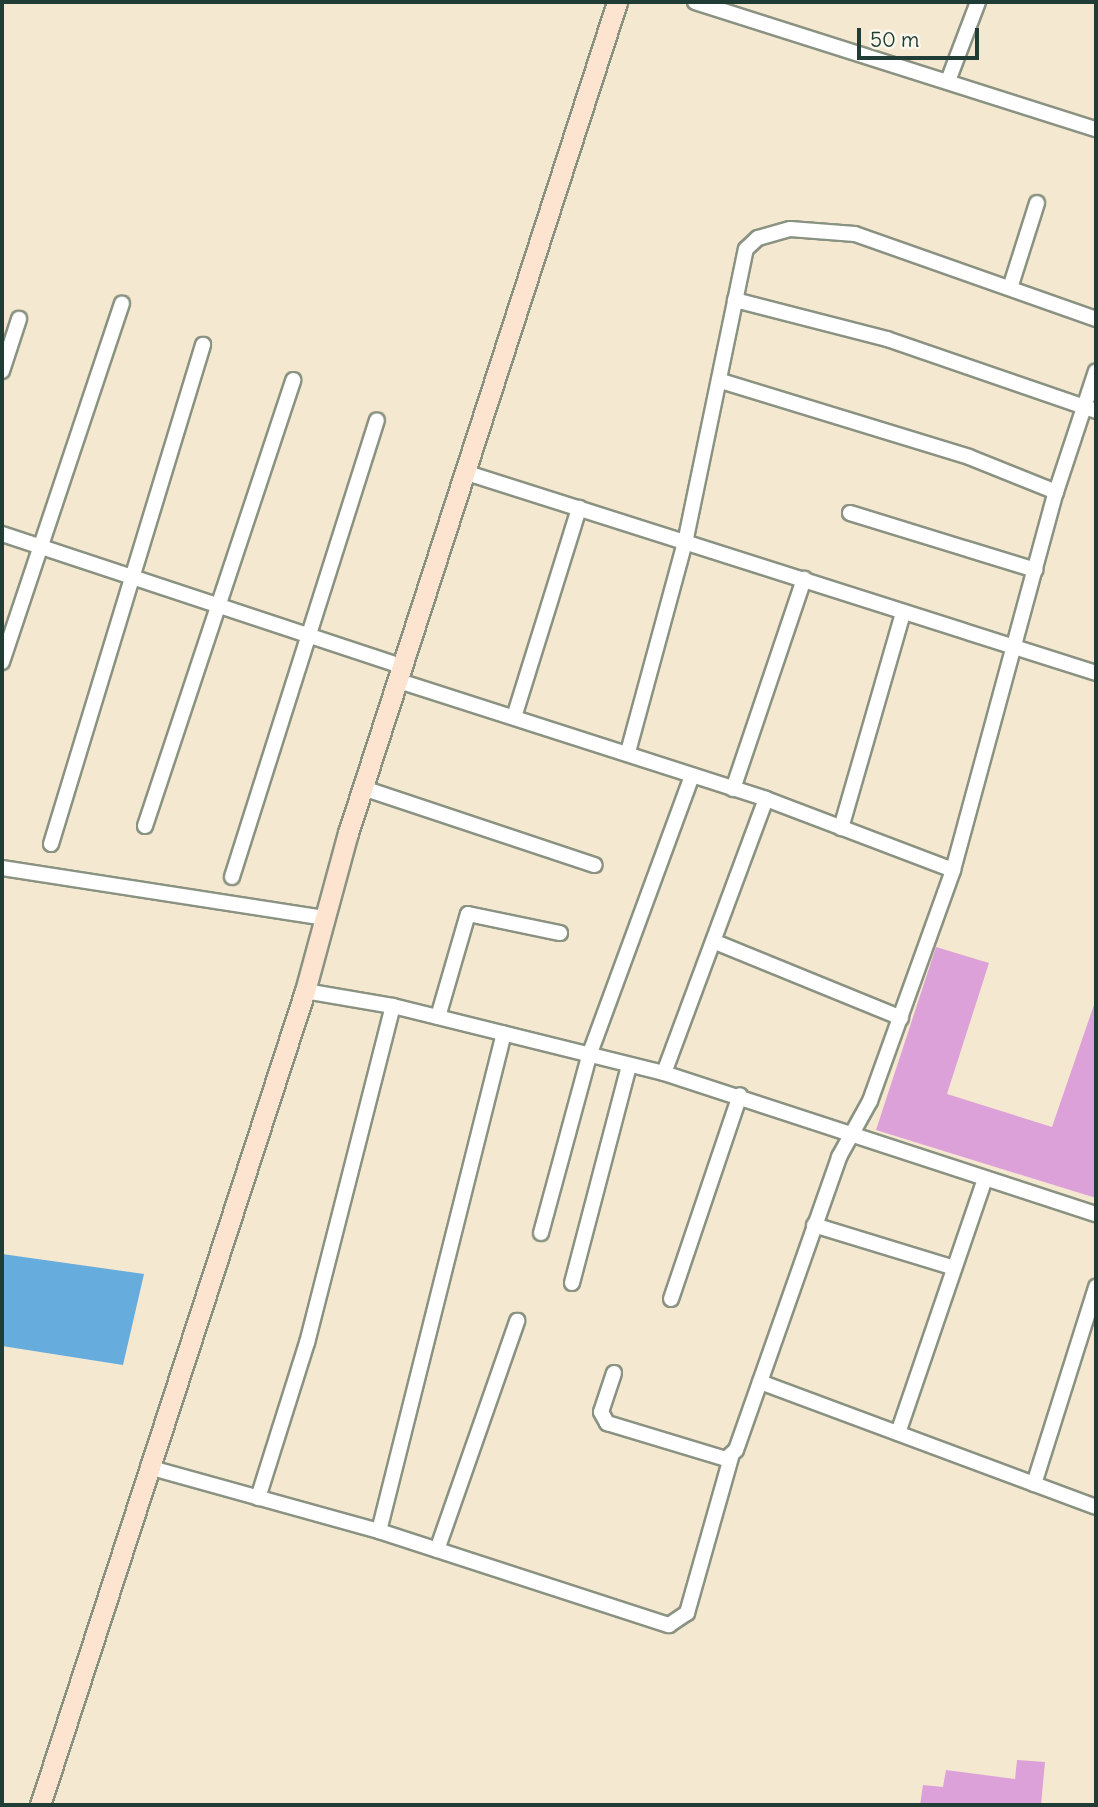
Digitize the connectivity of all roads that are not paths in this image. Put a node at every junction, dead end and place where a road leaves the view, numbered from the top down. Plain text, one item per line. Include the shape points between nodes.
1 (617, 2) edge
2 (695, 2) edge
3 (978, 2) edge
4 (948, 81) junction
5 (1096, 129) edge
6 (1037, 203) dead end
7 (1012, 285) junction
8 (735, 300) junction
9 (122, 304) dead end
10 (19, 319) dead end
11 (1096, 319) edge
12 (203, 345) dead end
13 (2, 371) edge
14 (1096, 371) edge
15 (293, 380) dead end
16 (721, 380) junction
17 (1090, 410) edge
18 (377, 420) dead end
19 (464, 472) junction
20 (1056, 492) junction
21 (579, 508) junction
22 (850, 513) dead end
23 (2, 534) edge
24 (686, 538) junction
25 (40, 547) junction
26 (1035, 570) junction
27 (131, 577) junction
28 (804, 579) junction
29 (222, 607) junction
30 (903, 613) junction
31 (310, 636) junction
32 (1014, 649) junction
33 (2, 663) edge
34 (399, 673) junction
35 (1096, 673) edge
36 (515, 714) junction
37 (628, 752) junction
38 (692, 776) junction
39 (363, 788) junction
40 (733, 789) junction
41 (766, 799) junction
42 (145, 826) dead end
43 (841, 828) junction
44 (51, 844) dead end
45 (595, 866) dead end
46 (2, 868) edge
47 (953, 870) junction
48 (232, 877) dead end
49 (325, 918) junction
50 (560, 933) dead end
51 (715, 942) junction
52 (305, 991) junction
53 (393, 1006) junction
54 (438, 1017) junction
55 (901, 1018) junction
56 (504, 1033) junction
57 (590, 1053) junction
58 (629, 1065) junction
59 (664, 1073) junction
60 (740, 1095) junction
61 (854, 1130) junction
62 (985, 1179) junction
63 (1096, 1214) edge
64 (814, 1225) junction
65 (541, 1233) dead end
66 (951, 1267) junction
67 (572, 1283) dead end
68 (1096, 1287) edge
69 (671, 1299) dead end
70 (517, 1321) dead end
71 (614, 1373) dead end
72 (760, 1382) junction
73 (898, 1433) junction
74 (731, 1457) junction
75 (148, 1467) junction
76 (1034, 1484) junction
77 (258, 1498) junction
78 (1096, 1507) edge
79 (379, 1531) junction
80 (437, 1550) junction
81 (40, 1805) edge

1 - 19 street
2 - 4 street
3 - 4 street
4 - 5 street
6 - 7 street
7 - 8 street via 855,234 790,229 758,238 746,249
7 - 11 street
8 - 16 street
8 - 17 street via 887,339
9 - 25 street
10 - 13 street
12 - 27 street
14 - 17 street
15 - 29 street
16 - 20 street via 969,457
16 - 24 street
17 - 20 street
18 - 31 street
19 - 21 street
19 - 34 street
20 - 26 street
21 - 24 street
21 - 36 street
22 - 26 street
23 - 25 street
24 - 28 street
24 - 37 street
25 - 27 street
25 - 33 street
26 - 32 street
27 - 29 street
27 - 44 street
28 - 30 street
28 - 40 street
29 - 31 street
29 - 42 street
30 - 32 street
30 - 43 street
31 - 34 street
31 - 48 street
32 - 35 street
32 - 47 street
34 - 36 street
34 - 39 street
36 - 37 street
37 - 38 street
38 - 40 street
38 - 57 street
39 - 45 street
39 - 49 street
40 - 41 street
41 - 43 street
41 - 51 street
43 - 47 street
46 - 49 street
47 - 55 street
49 - 52 street
50 - 54 street via 468,914
51 - 55 street
51 - 59 street
52 - 53 street
52 - 75 street
53 - 54 street
53 - 77 street via 307,1343
54 - 56 street
55 - 61 street
56 - 57 street
56 - 79 street
57 - 58 street
57 - 65 street
58 - 59 street
58 - 67 street
59 - 60 street
60 - 61 street
60 - 69 street
61 - 62 street
61 - 64 street
62 - 63 street
62 - 66 street
64 - 66 street
64 - 72 street
66 - 73 street
68 - 76 street
70 - 80 street
71 - 74 street via 602,1420
72 - 73 street
72 - 74 street
73 - 76 street
74 - 80 street via 681,1623 669,1625
75 - 77 street
75 - 81 street
76 - 78 street
77 - 79 street
79 - 80 street

